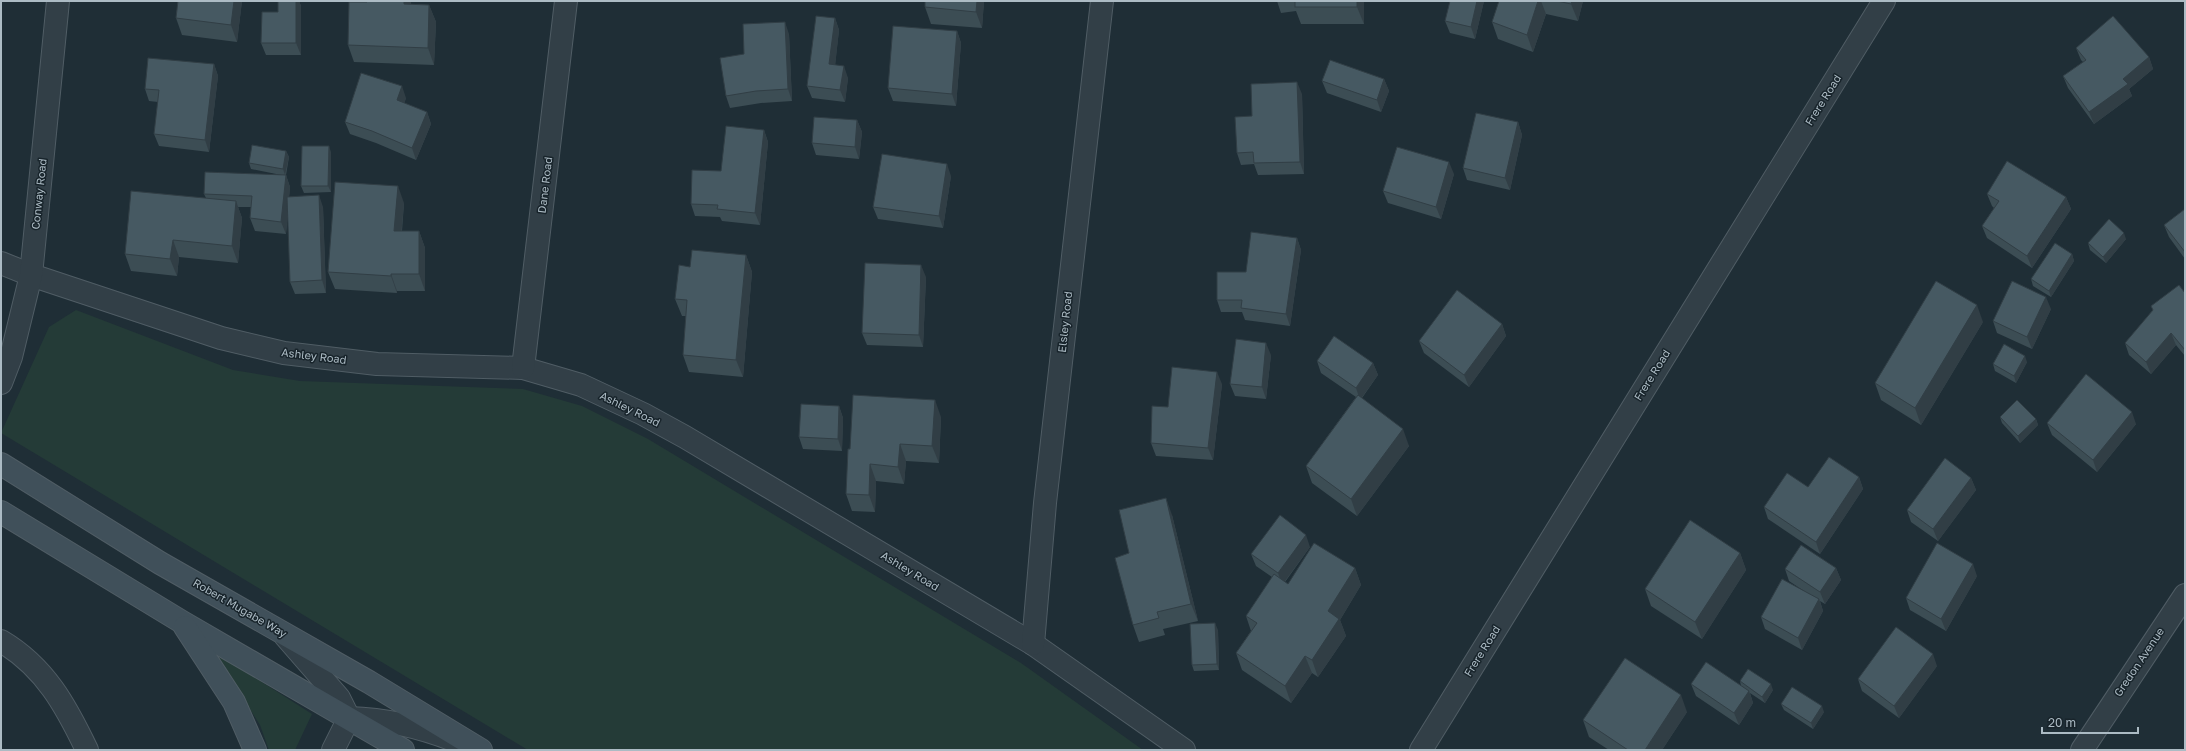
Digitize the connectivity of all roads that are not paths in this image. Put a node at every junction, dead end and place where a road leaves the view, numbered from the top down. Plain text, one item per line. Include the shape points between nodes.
1 (58, 1) edge
2 (566, 1) edge
3 (1102, 1) edge
4 (1884, 1) edge
5 (1, 263) edge
6 (30, 275) junction
7 (523, 368) junction
8 (1, 383) edge
9 (1, 464) edge
10 (1, 512) edge
11 (2185, 595) edge
12 (182, 622) junction
13 (282, 632) junction
14 (1, 641) edge
15 (1033, 644) junction
16 (349, 718) junction
17 (87, 750) edge
18 (255, 750) edge
19 (332, 750) edge
20 (403, 750) edge
21 (480, 750) edge
22 (1184, 750) edge
23 (1421, 750) edge
24 (2082, 750) edge

1 - 6 street, Conway Road
2 - 7 street, Dane Road
3 - 15 street, Elsley Road via 1045,502
4 - 23 street, Frere Road
5 - 6 street, Ashley Road
6 - 7 street, Ashley Road via 221,338 284,353 377,364
6 - 8 street, Conway Road via 11,357
7 - 15 street, Ashley Road via 581,385 643,414 744,471
9 - 13 main road, Robert Mugabe Way via 160,563
10 - 12 main road
11 - 24 street, Gredon Avenue
12 - 16 main road
12 - 18 main road via 234,702
13 - 16 street via 339,698
13 - 21 main road, Robert Mugabe Way
14 - 17 street via 37,668 60,698
15 - 22 street, Ashley Road
16 - 19 street
16 - 20 main road
16 - 21 street via 399,723 435,732

